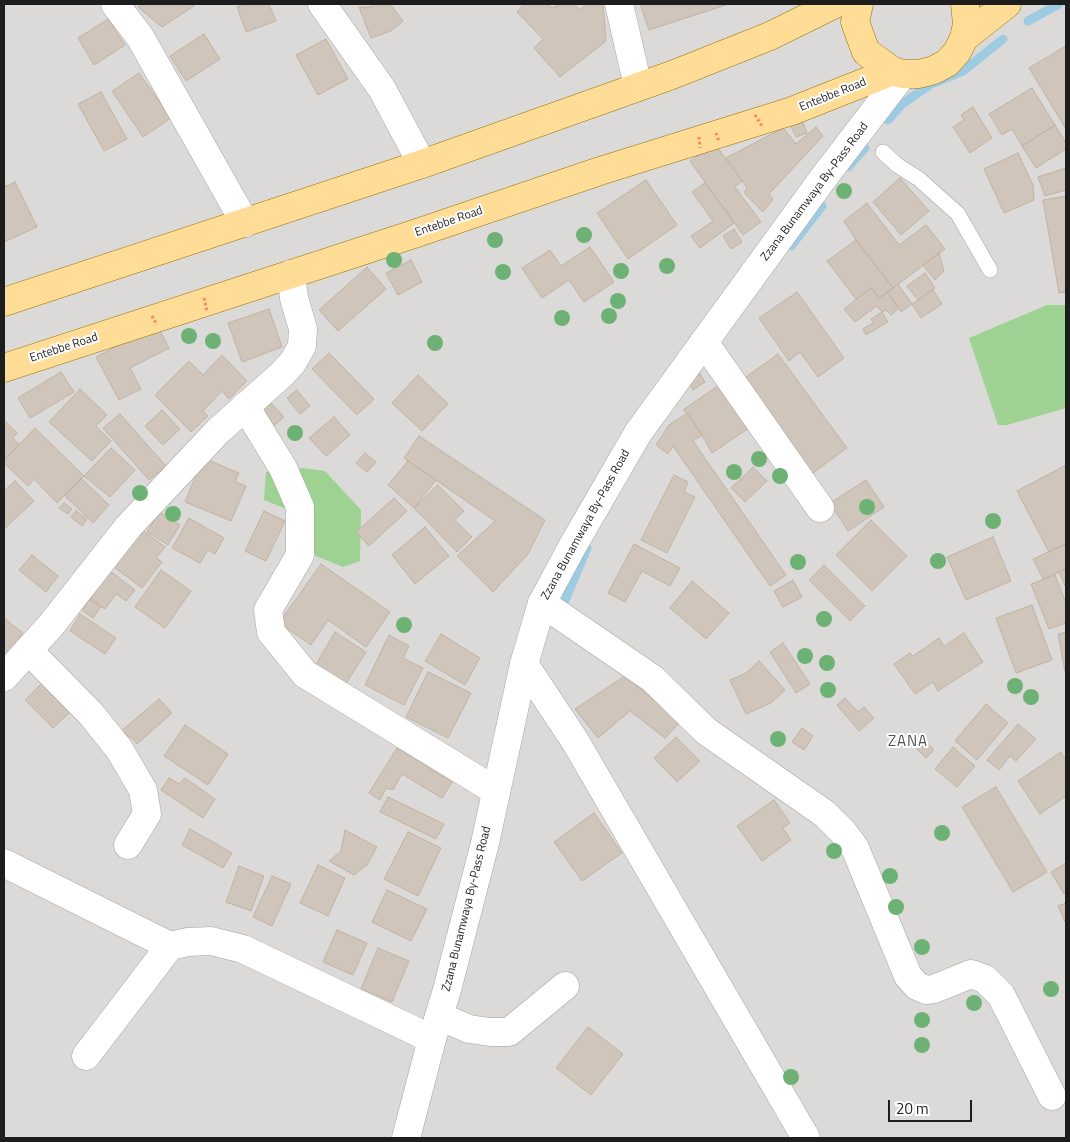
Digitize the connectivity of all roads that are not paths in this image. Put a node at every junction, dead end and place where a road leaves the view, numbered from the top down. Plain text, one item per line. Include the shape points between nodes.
1 (115, 4) edge
2 (322, 4) edge
3 (619, 4) edge
4 (836, 4) edge
5 (859, 4) edge
6 (965, 4) edge
7 (1007, 4) edge
8 (964, 38) junction
9 (898, 73) junction
10 (638, 86) junction
11 (883, 152) dead end
12 (422, 164) junction
13 (244, 223) junction
14 (990, 270) dead end
15 (291, 274) junction
16 (4, 302) edge
17 (704, 342) junction
18 (4, 368) edge
19 (245, 406) junction
20 (820, 508) dead end
21 (542, 603) junction
22 (28, 650) junction
23 (524, 664) junction
24 (4, 677) edge
25 (496, 791) junction
26 (128, 845) dead end
27 (4, 863) edge
28 (170, 946) junction
29 (565, 986) dead end
30 (436, 1028) junction
31 (86, 1056) dead end
32 (1059, 1098) edge
33 (406, 1138) edge
34 (806, 1138) edge

1 - 13 street via 140,37
2 - 12 street via 382,89
3 - 10 street
4 - 10 main road via 770,36
5 - 9 main road via 855,22 866,52
6 - 8 main road via 967,24
7 - 8 main road
8 - 9 main road, Entebbe Road via 947,63 934,70 919,74
9 - 15 main road, Entebbe Road via 792,111
9 - 17 street, Zzana Bunamwaya By-Pass Road
10 - 12 main road
11 - 14 lane via 958,214
12 - 13 main road
13 - 16 main road
15 - 18 main road, Entebbe Road
15 - 19 street via 303,329 302,346 281,375
17 - 20 street
17 - 21 street, Zzana Bunamwaya By-Pass Road via 638,433
19 - 22 street via 218,430 128,527
19 - 25 street via 283,468 300,507 300,555 268,610 271,632 305,674
21 - 23 street, Zzana Bunamwaya By-Pass Road
21 - 32 street via 654,679 706,730 825,814 855,848 908,976 926,990 971,974 985,979 1001,995
22 - 24 street
22 - 26 street via 91,714 119,749 143,790 147,814
23 - 25 street, Zzana Bunamwaya By-Pass Road
23 - 34 street via 575,741
25 - 30 street, Zzana Bunamwaya By-Pass Road
27 - 28 street
28 - 30 street via 211,941 243,949
28 - 31 street
29 - 30 street via 509,1032
30 - 33 street, Zzana Bunamwaya By-Pass Road

